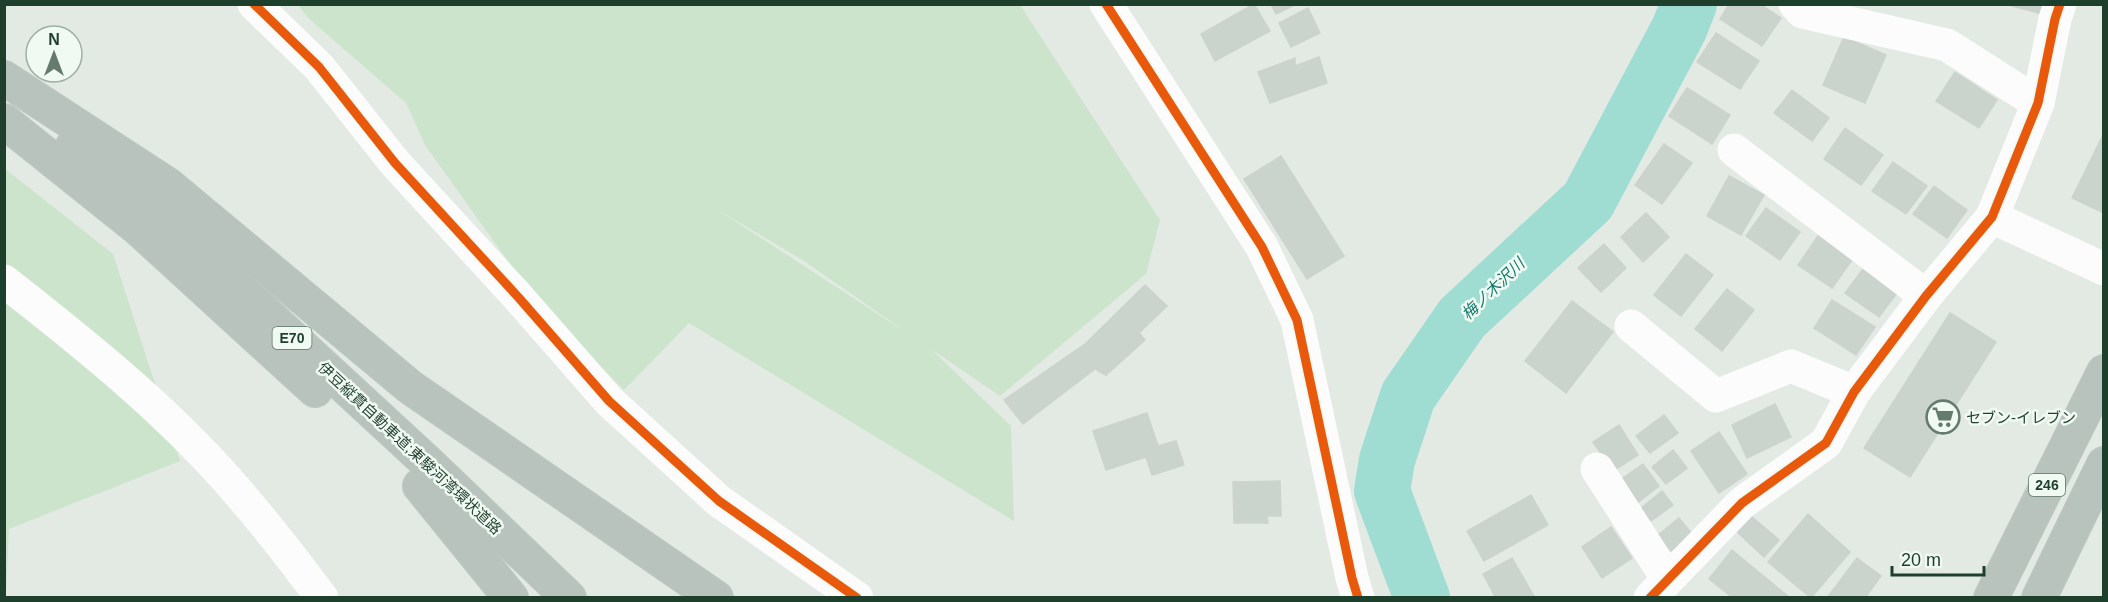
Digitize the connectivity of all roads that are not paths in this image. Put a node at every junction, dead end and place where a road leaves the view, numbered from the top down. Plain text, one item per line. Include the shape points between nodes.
1 (254, 4) edge
2 (1106, 4) edge
3 (1795, 4) edge
4 (2060, 4) edge
5 (4, 78) edge
6 (4, 90) edge
7 (2038, 103) junction
8 (4, 121) edge
9 (1734, 150) dead end
10 (1992, 218) junction
11 (2103, 269) edge
12 (4, 281) edge
13 (1926, 296) junction
14 (1631, 326) dead end
15 (2103, 372) edge
16 (1854, 392) junction
17 (2103, 464) edge
18 (1597, 469) dead end
19 (420, 486) junction
20 (1658, 588) edge
21 (322, 597) edge
22 (511, 597) edge
23 (539, 597) edge
24 (569, 597) edge
25 (716, 597) edge
26 (857, 597) edge
27 (1358, 597) edge
28 (1990, 597) edge
29 (2039, 597) edge

1 - 26 street via 319,67 395,163 609,401 719,501
2 - 27 street via 1263,247 1297,320
3 - 7 street via 1802,12 1947,45
4 - 7 street
5 - 25 highway via 168,185 410,387
6 - 24 highway, 伊豆縦貫自動車道;東駿河湾環状道路 / E70 via 157,213
7 - 10 street
8 - 19 highway, 伊豆縦貫自動車道;東駿河湾環状道路 / E70 via 139,229
9 - 13 street
10 - 11 street
10 - 13 street
12 - 21 street via 86,345 181,432 248,503
13 - 16 street
14 - 16 street via 1716,396 1791,366
15 - 28 highway, 246
16 - 20 street via 1826,443 1742,503
17 - 29 highway, 246
18 - 20 street
19 - 22 highway
19 - 23 highway, 伊豆縦貫自動車道;東駿河湾環状道路 / E70

